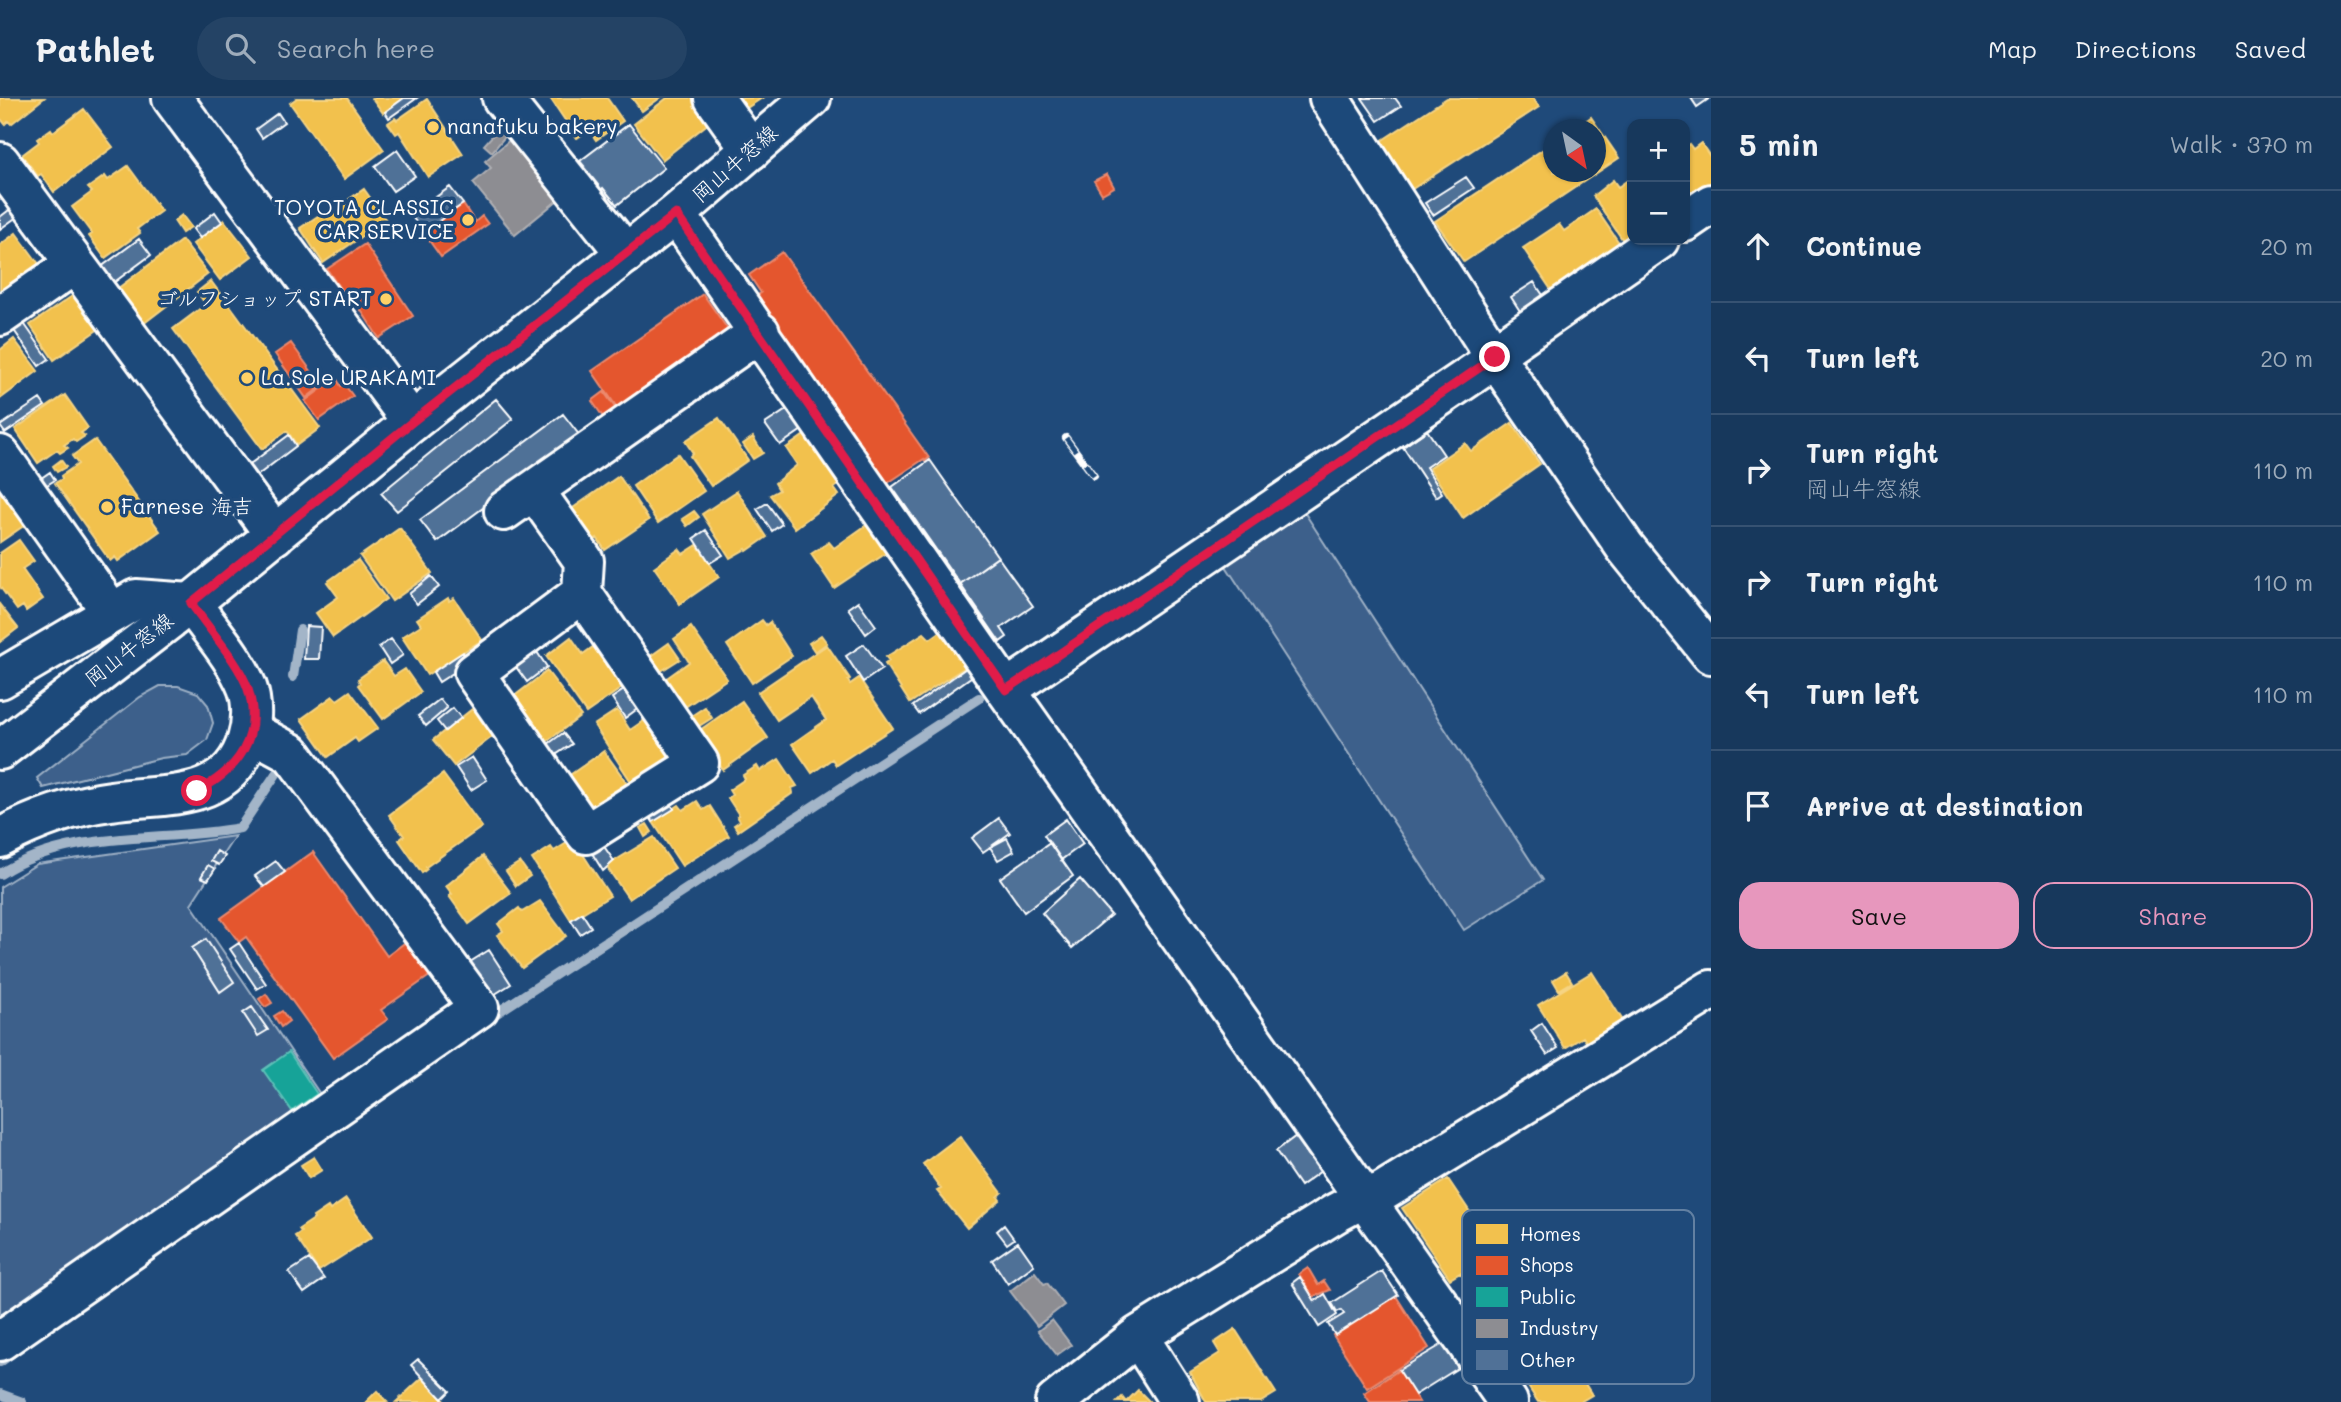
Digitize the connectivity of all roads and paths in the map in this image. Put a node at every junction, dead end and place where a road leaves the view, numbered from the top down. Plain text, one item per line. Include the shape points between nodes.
1 (172, 98) edge
2 (502, 98) edge
3 (714, 98) edge
4 (1329, 98) edge
5 (806, 100) edge
6 (751, 150) junction
7 (0, 162) edge
8 (1711, 204) edge
9 (676, 214) junction
10 (1690, 219) edge
11 (1651, 245) edge
12 (626, 254) junction
13 (75, 264) junction
14 (0, 316) edge
15 (760, 332) junction
16 (1496, 348) junction
17 (412, 422) junction
18 (0, 454) edge
19 (275, 535) junction
20 (582, 593) junction
21 (191, 603) junction
22 (112, 613) junction
23 (1711, 654) edge
24 (0, 679) edge
25 (1006, 690) junction
26 (250, 731) junction
27 (0, 750) edge
28 (0, 838) edge
29 (1711, 990) edge
30 (1364, 1198) junction
31 (1138, 1336) junction
32 (1462, 1337) edge
33 (0, 1341) edge
34 (1495, 1384) edge
35 (1055, 1402) edge
36 (1180, 1402) edge
37 (1508, 1402) edge

1 - 17 street
2 - 12 street
3 - 6 street
4 - 16 street
5 - 6 street, 岡山牛窓線
6 - 9 street, 岡山牛窓線
7 - 13 street
8 - 10 street
9 - 12 street, 岡山牛窓線
9 - 15 street
11 - 16 street
12 - 17 street, 岡山牛窓線
13 - 14 street
13 - 19 street
15 - 20 street via 519,500 584,561
15 - 25 street
16 - 23 street via 1625,547
16 - 25 street
17 - 19 street, 岡山牛窓線
18 - 22 street
19 - 21 street, 岡山牛窓線
20 - 20 street via 474,673 586,834 699,763
21 - 22 street via 136,599
21 - 26 street via 248,689
21 - 27 street, 岡山牛窓線
22 - 24 street
25 - 30 street
26 - 28 street via 228,772 197,791 99,804 40,818
26 - 33 street via 291,753 479,1008
29 - 30 street via 1382,1192
30 - 31 street
30 - 32 street
31 - 35 street
31 - 36 street
34 - 37 street

